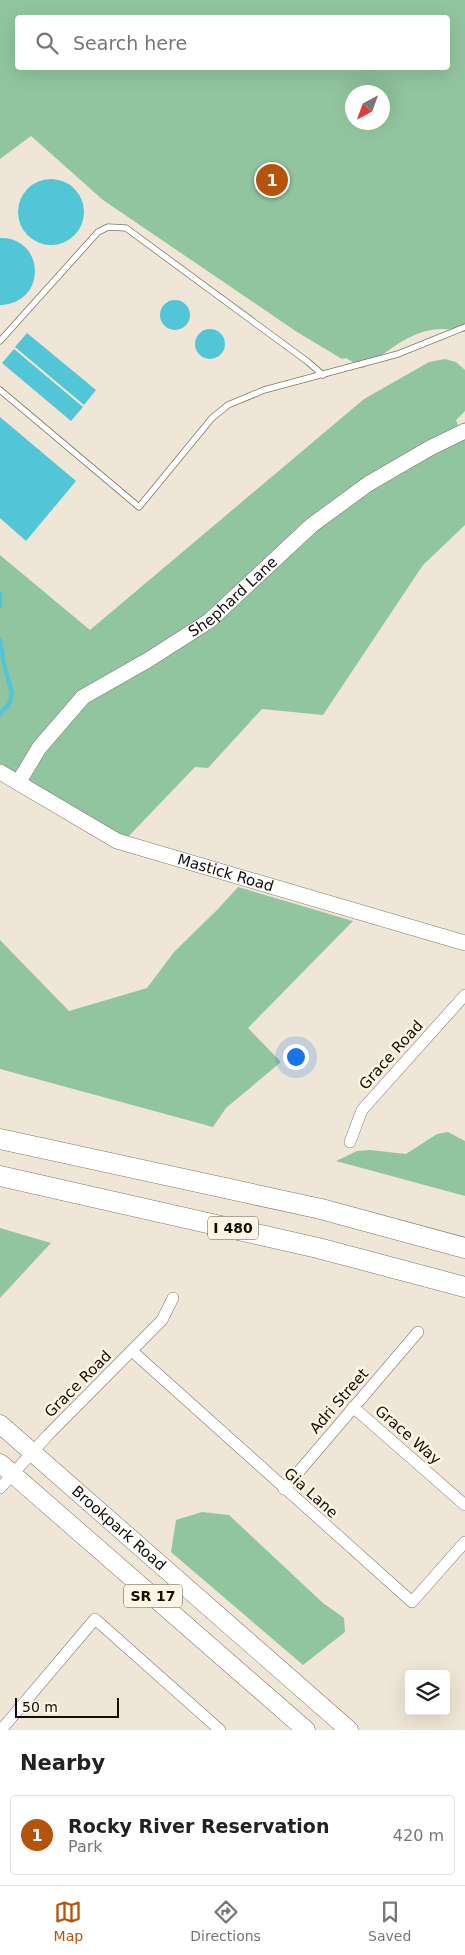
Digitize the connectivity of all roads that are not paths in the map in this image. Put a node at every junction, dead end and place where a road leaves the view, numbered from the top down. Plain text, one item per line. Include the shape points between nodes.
1 (465, 327) edge
2 (0, 341) edge
3 (322, 375) junction
4 (0, 390) edge
5 (465, 431) edge
6 (0, 772) edge
7 (18, 783) junction
8 (465, 943) edge
9 (465, 995) edge
10 (0, 1139) edge
11 (350, 1142) dead end
12 (0, 1176) edge
13 (465, 1248) edge
14 (465, 1286) edge
15 (173, 1298) dead end
16 (418, 1332) dead end
17 (132, 1351) junction
18 (354, 1407) junction
19 (0, 1424) edge
20 (33, 1451) junction
21 (6, 1468) edge
22 (0, 1488) edge
23 (284, 1488) junction
24 (465, 1505) edge
25 (465, 1542) edge
26 (1, 1730) edge
27 (220, 1730) edge
28 (306, 1730) edge
29 (349, 1730) edge

1 - 3 lane via 398,354
2 - 3 lane via 98,232 108,227 126,228
3 - 4 lane via 264,390 228,405 212,418 138,507
5 - 7 street, Shephard Lane via 368,484 312,525 209,621 83,697 39,748
6 - 7 street, Mastick Road
7 - 8 street, Mastick Road via 117,841
9 - 11 street, Grace Road via 362,1110
10 - 13 highway, I 480 via 321,1209
12 - 14 highway, I 480 via 318,1248
15 - 17 street, Grace Road via 162,1320
16 - 18 street, Adri Street
17 - 20 street, Grace Road
17 - 23 street, Gia Lane
18 - 23 street, Adri Street
18 - 24 street, Grace Way
19 - 20 main road, Brookpark Road / SR 17
20 - 21 street, Grace Road
20 - 29 main road, Brookpark Road / SR 17
21 - 22 street, Grace Road
21 - 28 main road, Brookpark Road / SR 17
23 - 25 street, Gia Lane via 412,1602
26 - 27 street via 95,1619

